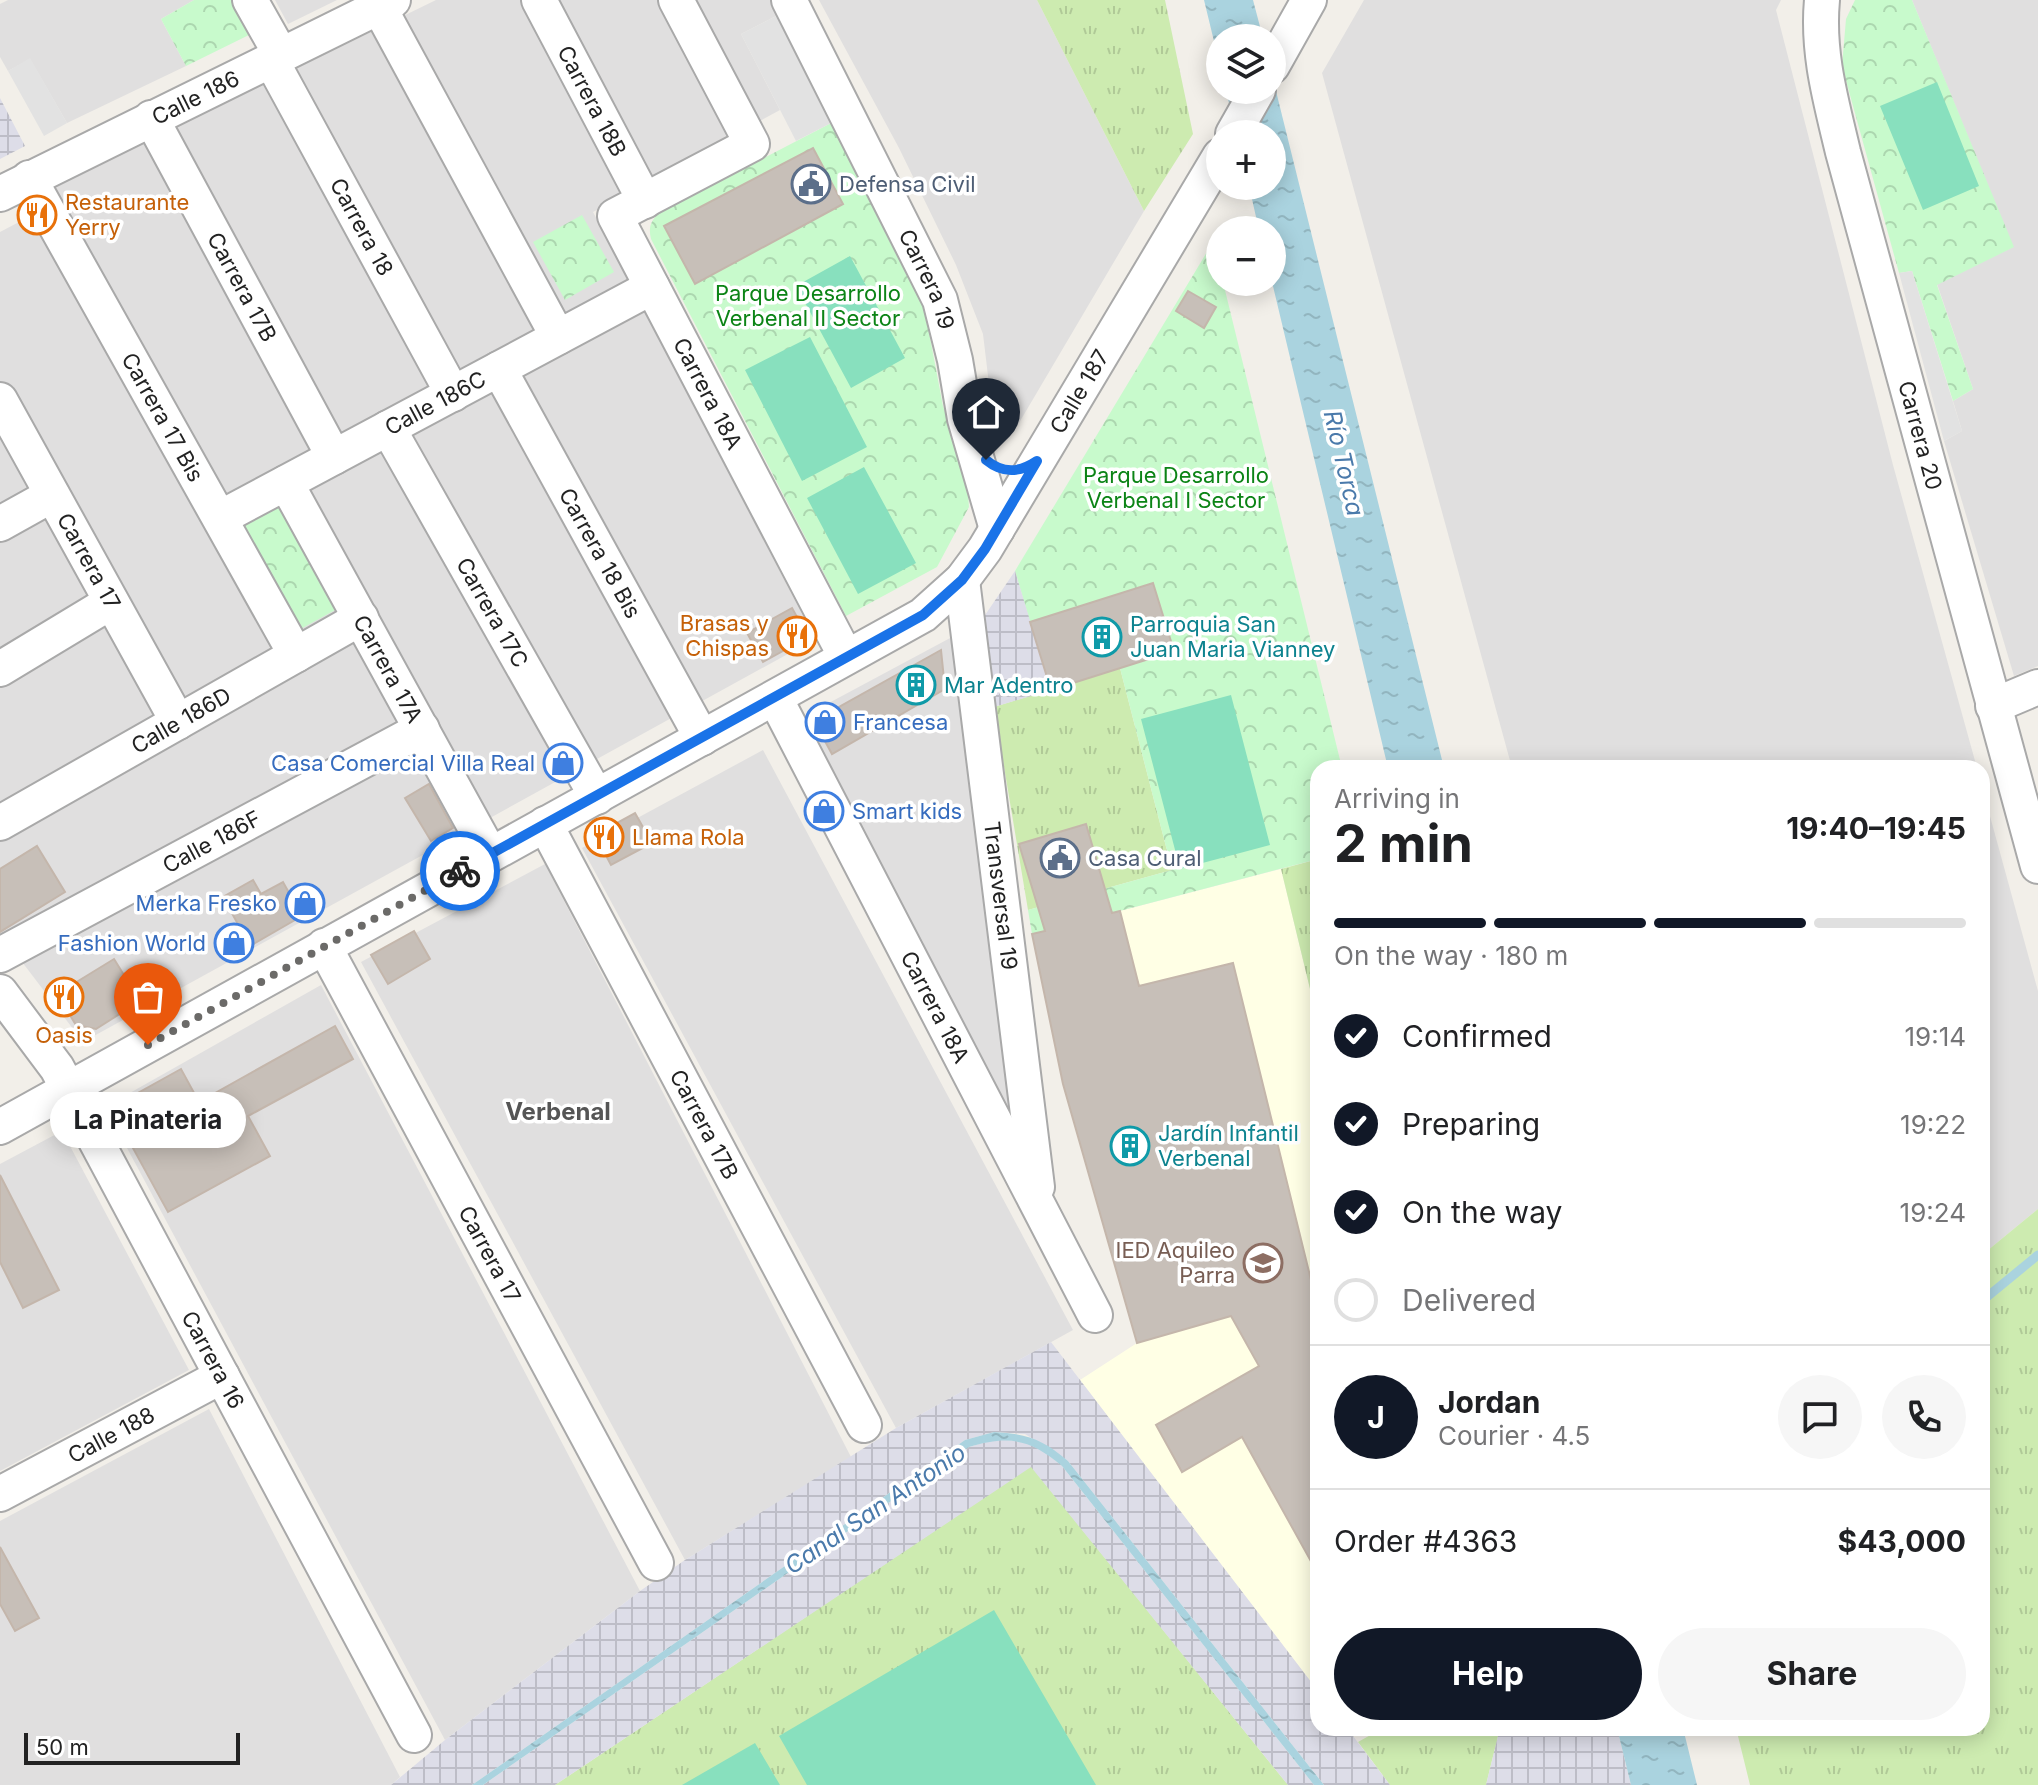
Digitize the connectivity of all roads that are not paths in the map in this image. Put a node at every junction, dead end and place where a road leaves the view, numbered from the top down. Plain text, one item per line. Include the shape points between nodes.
1 (250, 0) edge
2 (539, 0) edge
3 (676, 0) edge
4 (789, 0) edge
5 (1309, 0) edge
6 (1822, 0) edge
7 (386, 4) edge
8 (1286, 40) edge
9 (276, 58) junction
10 (151, 118) junction
11 (1206, 178) edge
12 (15, 186) edge
13 (645, 201) junction
14 (652, 287) junction
15 (558, 337) junction
16 (499, 369) junction
17 (453, 394) junction
18 (0, 400) edge
19 (388, 428) junction
20 (971, 442) junction
21 (334, 457) junction
22 (1037, 461) junction
23 (286, 483) junction
24 (52, 495) junction
25 (220, 518) junction
26 (0, 524) edge
27 (997, 529) junction
28 (962, 580) junction
29 (111, 602) junction
30 (361, 618) junction
31 (296, 655) junction
32 (846, 657) junction
33 (0, 669) edge
34 (2038, 687) edge
35 (775, 698) junction
36 (1993, 706) junction
37 (178, 722) junction
38 (422, 729) junction
39 (702, 738) junction
40 (597, 797) junction
41 (0, 823) edge
42 (545, 824) junction
43 (490, 854) junction
44 (2038, 866) edge
45 (324, 946) junction
46 (0, 955) edge
47 (0, 992) edge
48 (69, 1089) junction
49 (0, 1127) edge
50 (1040, 1211) junction
51 (1095, 1315) dead end
52 (222, 1376) junction
53 (864, 1425) dead end
54 (0, 1494) edge
55 (656, 1563) dead end
56 (414, 1735) dead end

1 - 9 street, Carrera 18
2 - 13 street, Carrera 18B
3 - 13 street via 752,144
4 - 20 street, Carrera 19 via 940,300
5 - 8 street
6 - 36 street, Carrera 20 via 1823,67 1843,152
7 - 9 street, Calle 186
7 - 15 street
9 - 10 street, Calle 186
9 - 17 street, Carrera 18
10 - 12 street, Calle 186
10 - 21 street, Carrera 17B
11 - 22 street, Calle 187
12 - 25 street, Carrera 17 Bis
13 - 14 street, Carrera 18A via 615,216
14 - 15 street, Calle 186C
14 - 32 street, Carrera 18A
15 - 16 street, Calle 186C
16 - 17 street, Calle 186C
16 - 39 street, Carrera 18 Bis
17 - 19 street, Calle 186C
18 - 24 street, Carrera 17
19 - 21 street, Calle 186C
19 - 40 street, Carrera 17C
20 - 22 street via 1001,470 1019,470
20 - 27 street, Carrera 19
21 - 23 street, Calle 186C
22 - 27 street, Calle 187
23 - 25 street, Calle 186C
23 - 30 street, Carrera 17A
24 - 26 street
24 - 29 street, Carrera 17
25 - 31 street, Carrera 17 Bis
27 - 28 street, Calle 187
28 - 32 street, Calle 187 via 923,615
28 - 50 street, Transversal 19
29 - 33 street
29 - 37 street, Carrera 17
30 - 31 street, Calle 186D
30 - 38 street, Carrera 17A
31 - 37 street, Calle 186D
32 - 35 street, Calle 187
34 - 36 street
35 - 39 street, Calle 187
35 - 50 street, Carrera 18A
36 - 44 street, Carrera 20
37 - 41 street, Calle 186D
38 - 43 street, Carrera 17A
38 - 46 street, Calle 186F
39 - 40 street, Calle 187
40 - 42 street, Calle 187
42 - 43 street, Calle 187
42 - 53 street, Carrera 17B
43 - 45 street, Calle 187
45 - 48 street, Calle 187
45 - 55 street, Carrera 17
47 - 48 street, Carrera 16
48 - 49 street, Calle 187
48 - 52 street, Carrera 16
50 - 51 street, Carrera 18A
52 - 54 street, Calle 188
52 - 56 street, Carrera 16

